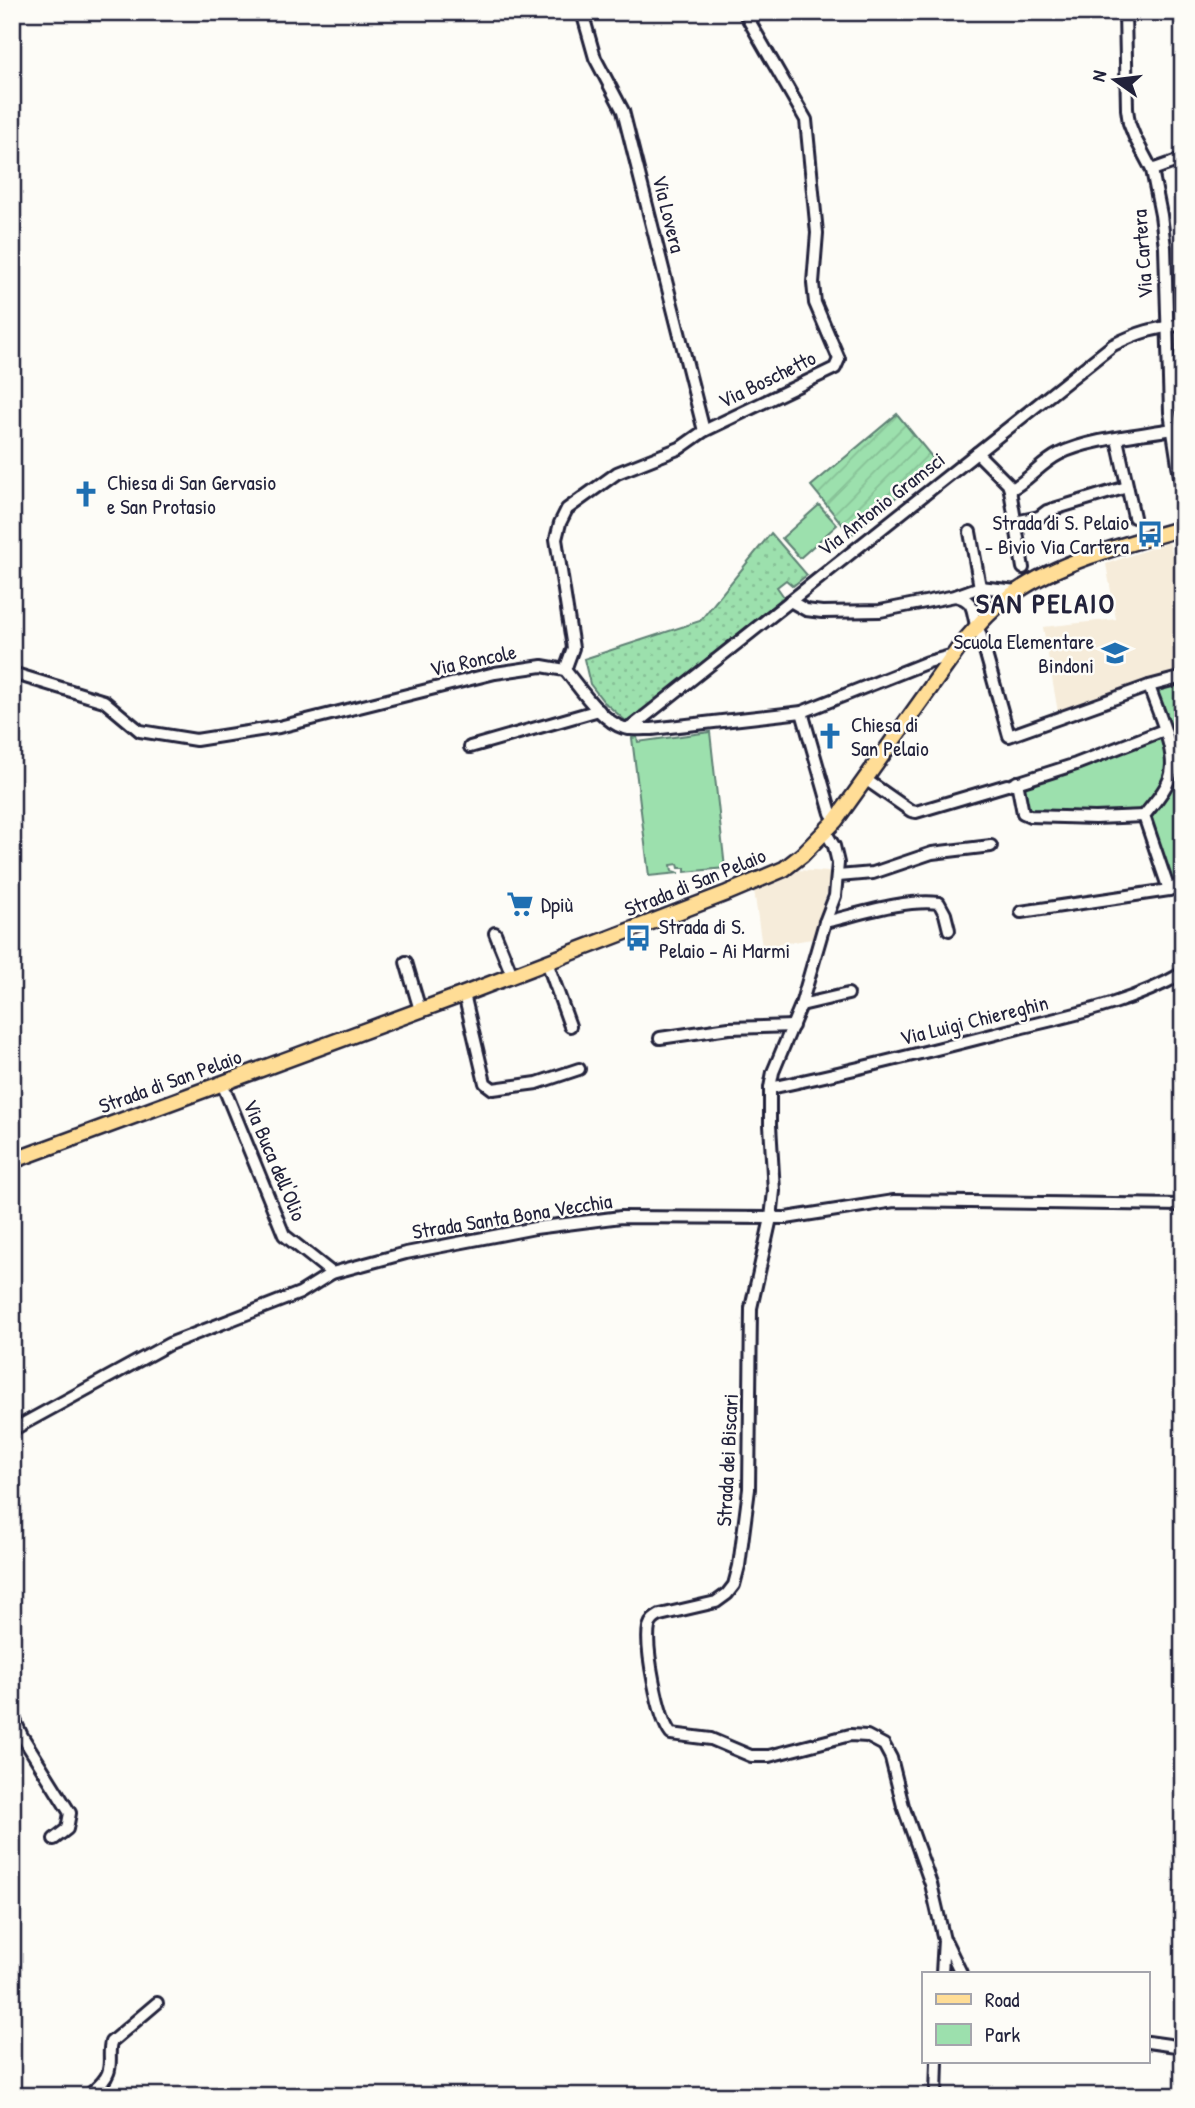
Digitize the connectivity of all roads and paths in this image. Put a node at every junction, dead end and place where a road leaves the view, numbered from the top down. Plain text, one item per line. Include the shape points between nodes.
1 (582, 12) edge
2 (744, 12) edge
3 (1125, 12) edge
4 (1183, 159) edge
5 (1152, 170) junction
6 (1183, 324) edge
7 (1166, 327) junction
8 (1172, 429) junction
9 (704, 431) junction
10 (1117, 439) junction
11 (977, 453) junction
12 (1127, 487) junction
13 (1010, 490) junction
14 (1183, 497) edge
15 (1134, 517) dead end
16 (1015, 522) junction
17 (1183, 528) edge
18 (970, 532) dead end
19 (1023, 568) dead end
20 (980, 587) junction
21 (1017, 591) junction
22 (956, 596) junction
23 (790, 601) junction
24 (968, 601) junction
25 (995, 608) junction
26 (976, 627) junction
27 (954, 655) junction
28 (928, 662) junction
29 (565, 670) junction
30 (941, 672) junction
31 (12, 673) edge
32 (1183, 677) edge
33 (1149, 686) junction
34 (599, 710) junction
35 (802, 712) junction
36 (629, 729) junction
37 (1164, 730) junction
38 (470, 747) dead end
39 (865, 779) junction
40 (1012, 784) junction
41 (1144, 816) junction
42 (835, 820) junction
43 (825, 831) junction
44 (991, 846) dead end
45 (838, 876) junction
46 (1183, 883) edge
47 (1169, 890) junction
48 (1021, 912) dead end
49 (825, 922) junction
50 (949, 930) dead end
51 (495, 933) dead end
52 (406, 962) dead end
53 (547, 962) junction
54 (1183, 973) edge
55 (512, 975) junction
56 (464, 994) junction
57 (848, 994) dead end
58 (800, 1005) junction
59 (420, 1010) junction
60 (570, 1026) dead end
61 (793, 1026) junction
62 (660, 1038) dead end
63 (579, 1069) dead end
64 (222, 1083) junction
65 (770, 1088) junction
66 (12, 1160) edge
67 (1183, 1205) edge
68 (771, 1218) junction
69 (332, 1273) junction
70 (12, 1430) edge
71 (12, 1714) edge
72 (54, 1839) dead end
73 (944, 1940) junction
74 (942, 1972) edge
75 (960, 1972) edge
76 (156, 2003) dead end
77 (1150, 2042) edge
78 (1183, 2048) edge
79 (937, 2062) edge
80 (88, 2096) edge
81 (936, 2096) edge

1 - 9 street, Via Lovera via 595,58 623,111
2 - 9 street, Via Boschetto via 806,120 817,233 815,303 839,359 835,368
3 - 5 street, Via Cartera via 1129,123
4 - 5 street
5 - 7 street, Via Cartera via 1165,247
6 - 7 street, Via Antonio Gramsci
7 - 8 street, Via Cartera
7 - 11 street, Via Antonio Gramsci via 1113,345
8 - 10 street
8 - 14 street, Via Cartera
9 - 29 street, Via Boschetto via 680,448 617,473 567,509 556,539 573,648
10 - 12 street
10 - 13 street via 1057,456
11 - 13 street
11 - 23 street, Via Antonio Gramsci
12 - 15 street
12 - 16 street
13 - 16 street
16 - 19 street
17 - 21 main road, Strada di San Pelaio via 1060,568
18 - 20 street
20 - 21 street
20 - 22 street
21 - 25 main road, Strada di San Pelaio
22 - 23 street via 880,611 822,612
22 - 24 street
23 - 36 street, Via Antonio Gramsci
24 - 25 street
24 - 26 street
25 - 26 main road, Strada di San Pelaio
26 - 27 main road, Strada di San Pelaio
26 - 33 street via 1009,736
27 - 28 street
27 - 30 main road, Strada di San Pelaio
28 - 30 street
28 - 35 street
29 - 31 street, Via Roncole via 542,666 495,673 279,727 196,740 139,731 104,701
29 - 34 street
30 - 39 main road, Strada di San Pelaio
32 - 33 street
33 - 37 street
34 - 36 street
34 - 38 street
35 - 36 street
35 - 42 street
37 - 40 street
37 - 41 street via 1173,768 1169,782
39 - 40 street via 911,811
39 - 42 main road, Strada di San Pelaio
40 - 41 street via 1023,813 1030,816
41 - 47 street
42 - 43 main road, Strada di San Pelaio
43 - 45 street via 834,846
43 - 53 main road, Strada di San Pelaio via 784,869 761,880
44 - 45 street via 932,853 873,873
45 - 49 street, Strada dei Biscari
46 - 47 street
47 - 48 street
49 - 50 street via 930,902 939,904
49 - 58 street, Strada dei Biscari
51 - 55 street
52 - 59 street
53 - 55 main road, Strada di San Pelaio
53 - 60 street
54 - 65 street, Via Luigi Chiereghin via 1107,1006
55 - 56 main road, Strada di San Pelaio
56 - 59 main road, Strada di San Pelaio
56 - 63 street via 485,1083 493,1089 537,1083
57 - 58 street
58 - 61 street, Strada dei Biscari
59 - 64 main road, Strada di San Pelaio
61 - 62 street via 729,1028
61 - 65 street, Strada dei Biscari
64 - 66 main road, Strada di San Pelaio
64 - 69 street, Via Buca dell'Olio via 284,1235
65 - 68 street, Strada dei Biscari
67 - 68 street, Strada Santa Bona Vecchia via 894,1201
68 - 69 street, Strada Santa Bona Vecchia via 621,1217 535,1228 406,1253
68 - 73 street, Strada dei Biscari via 751,1308 749,1489 734,1585 716,1602 652,1620 652,1678 671,1734 711,1739 751,1756 850,1735 867,1736 884,1745
69 - 70 street, Strada Santa Bona Vecchia via 300,1293 169,1344
71 - 72 street via 70,1813 67,1829
73 - 74 street, Strada dei Biscari
73 - 75 street
76 - 80 street via 111,2042 109,2072
77 - 78 street
79 - 81 street

